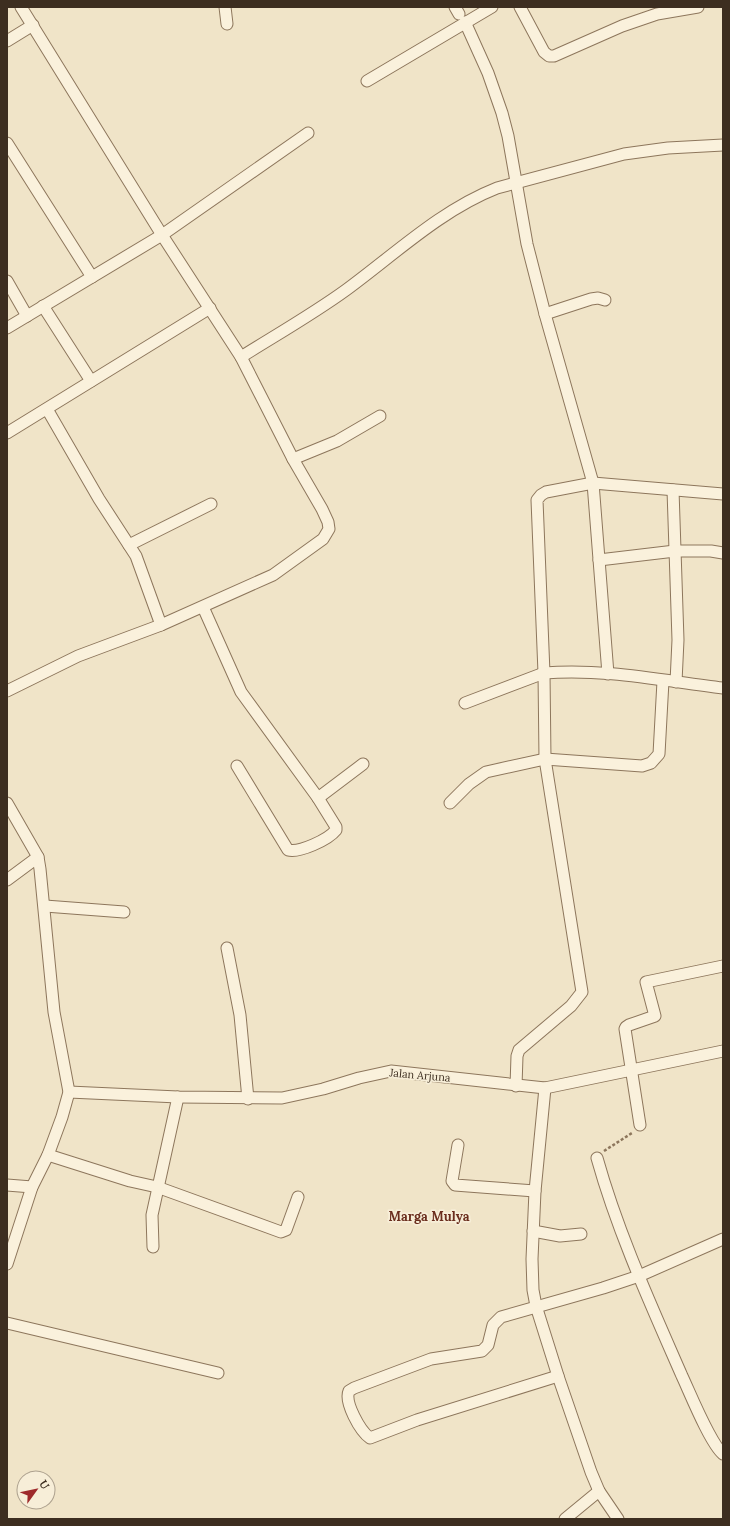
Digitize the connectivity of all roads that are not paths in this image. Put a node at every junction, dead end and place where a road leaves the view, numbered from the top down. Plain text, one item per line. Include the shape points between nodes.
1 (21, 7) edge
2 (225, 7) edge
3 (492, 7) edge
4 (520, 7) edge
5 (698, 7) edge
6 (655, 11) edge
7 (460, 14) edge
8 (227, 24) dead end
9 (33, 25) junction
10 (7, 41) edge
11 (367, 80) dead end
12 (308, 133) dead end
13 (7, 143) edge
14 (723, 145) edge
15 (517, 184) junction
16 (162, 234) junction
17 (92, 277) junction
18 (7, 281) edge
19 (605, 300) dead end
20 (43, 306) junction
21 (210, 308) junction
22 (545, 314) junction
23 (27, 316) junction
24 (7, 328) edge
25 (241, 357) junction
26 (91, 381) junction
27 (47, 409) junction
28 (380, 416) dead end
29 (7, 433) edge
30 (293, 459) junction
31 (593, 483) junction
32 (673, 490) junction
33 (723, 494) edge
34 (211, 504) dead end
35 (129, 545) junction
36 (675, 550) junction
37 (723, 553) edge
38 (599, 560) junction
39 (203, 607) junction
40 (161, 625) junction
41 (544, 673) junction
42 (608, 674) junction
43 (663, 680) junction
44 (676, 682) junction
45 (723, 688) edge
46 (7, 691) edge
47 (465, 702) dead end
48 (545, 759) junction
49 (363, 764) dead end
50 (237, 766) dead end
51 (318, 798) junction
52 (7, 803) edge
53 (450, 803) dead end
54 (38, 857) junction
55 (7, 880) edge
56 (45, 906) junction
57 (124, 912) dead end
58 (227, 948) dead end
59 (723, 966) edge
60 (723, 1051) edge
61 (631, 1070) junction
62 (516, 1086) junction
63 (545, 1088) junction
64 (69, 1092) junction
65 (178, 1097) junction
66 (248, 1099) junction
67 (640, 1125) road end
68 (458, 1145) dead end
69 (48, 1155) junction
70 (597, 1158) road end
71 (7, 1185) edge
72 (32, 1187) junction
73 (157, 1188) junction
74 (535, 1191) junction
75 (298, 1197) dead end
76 (533, 1231) junction
77 (581, 1234) dead end
78 (723, 1239) edge
79 (153, 1247) dead end
80 (7, 1264) edge
81 (638, 1276) junction
82 (536, 1306) junction
83 (7, 1323) edge
84 (218, 1373) dead end
85 (558, 1376) junction
86 (723, 1454) edge
87 (599, 1491) junction
88 (565, 1519) edge
89 (618, 1519) edge

1 - 9 street
2 - 8 street
3 - 7 street
4 - 6 street via 544,52 549,56 559,54
5 - 6 street
7 - 11 street
7 - 15 street via 498,100
9 - 10 street
9 - 16 street
12 - 16 street
13 - 17 street
14 - 15 street via 624,154
15 - 22 street via 527,244
15 - 25 street via 497,188 464,203 345,291
16 - 17 street
16 - 21 street
17 - 20 street
18 - 23 street
19 - 22 street via 591,299
20 - 23 street
20 - 26 street
21 - 25 street
21 - 26 street
22 - 31 street
23 - 24 street
25 - 30 street
26 - 27 street
27 - 29 street
27 - 35 street
28 - 30 street via 337,441
30 - 39 street via 322,509 328,522 328,534 285,568
31 - 32 street
31 - 38 street
31 - 41 street via 546,492 537,500
32 - 33 street
32 - 36 street
34 - 35 street
35 - 40 street via 143,572
36 - 37 street
36 - 38 street
36 - 44 street via 678,640
38 - 42 street
39 - 40 street
39 - 51 street via 241,692
40 - 46 street via 78,656
41 - 42 street
41 - 47 street
41 - 48 street
42 - 43 street
43 - 44 street
43 - 48 street via 659,754 651,763 642,766
44 - 45 street
48 - 53 street via 486,772
48 - 62 street via 582,992 571,1006 519,1050
49 - 51 street
50 - 51 street via 288,850 294,852 302,849 336,830
52 - 54 street
54 - 55 street
54 - 56 street
56 - 57 street
56 - 64 street via 54,1012
58 - 66 street via 240,1015
59 - 61 street via 646,982 655,1016 626,1027
60 - 61 street, Jalan Arjuna
61 - 63 street, Jalan Arjuna
61 - 67 street
62 - 63 street, Jalan Arjuna
62 - 66 street, Jalan Arjuna via 391,1072 282,1098
63 - 74 street
64 - 65 street, Jalan Arjuna
64 - 69 street
65 - 66 street, Jalan Arjuna
65 - 73 street
68 - 74 street via 452,1181 455,1185
69 - 72 street
69 - 73 street
70 - 81 street via 605,1188
71 - 72 street
72 - 80 street
73 - 75 street via 281,1232 286,1230
73 - 79 street via 152,1215
74 - 76 street
76 - 77 street via 560,1236
76 - 82 street via 532,1277
78 - 81 street
81 - 82 street
81 - 86 street via 696,1407
82 - 85 street
82 - 85 street via 496,1320 488,1345 482,1350 431,1359 354,1388 347,1394 349,1405 362,1431 370,1438 417,1420
83 - 84 street
85 - 87 street
87 - 88 street
87 - 89 street

